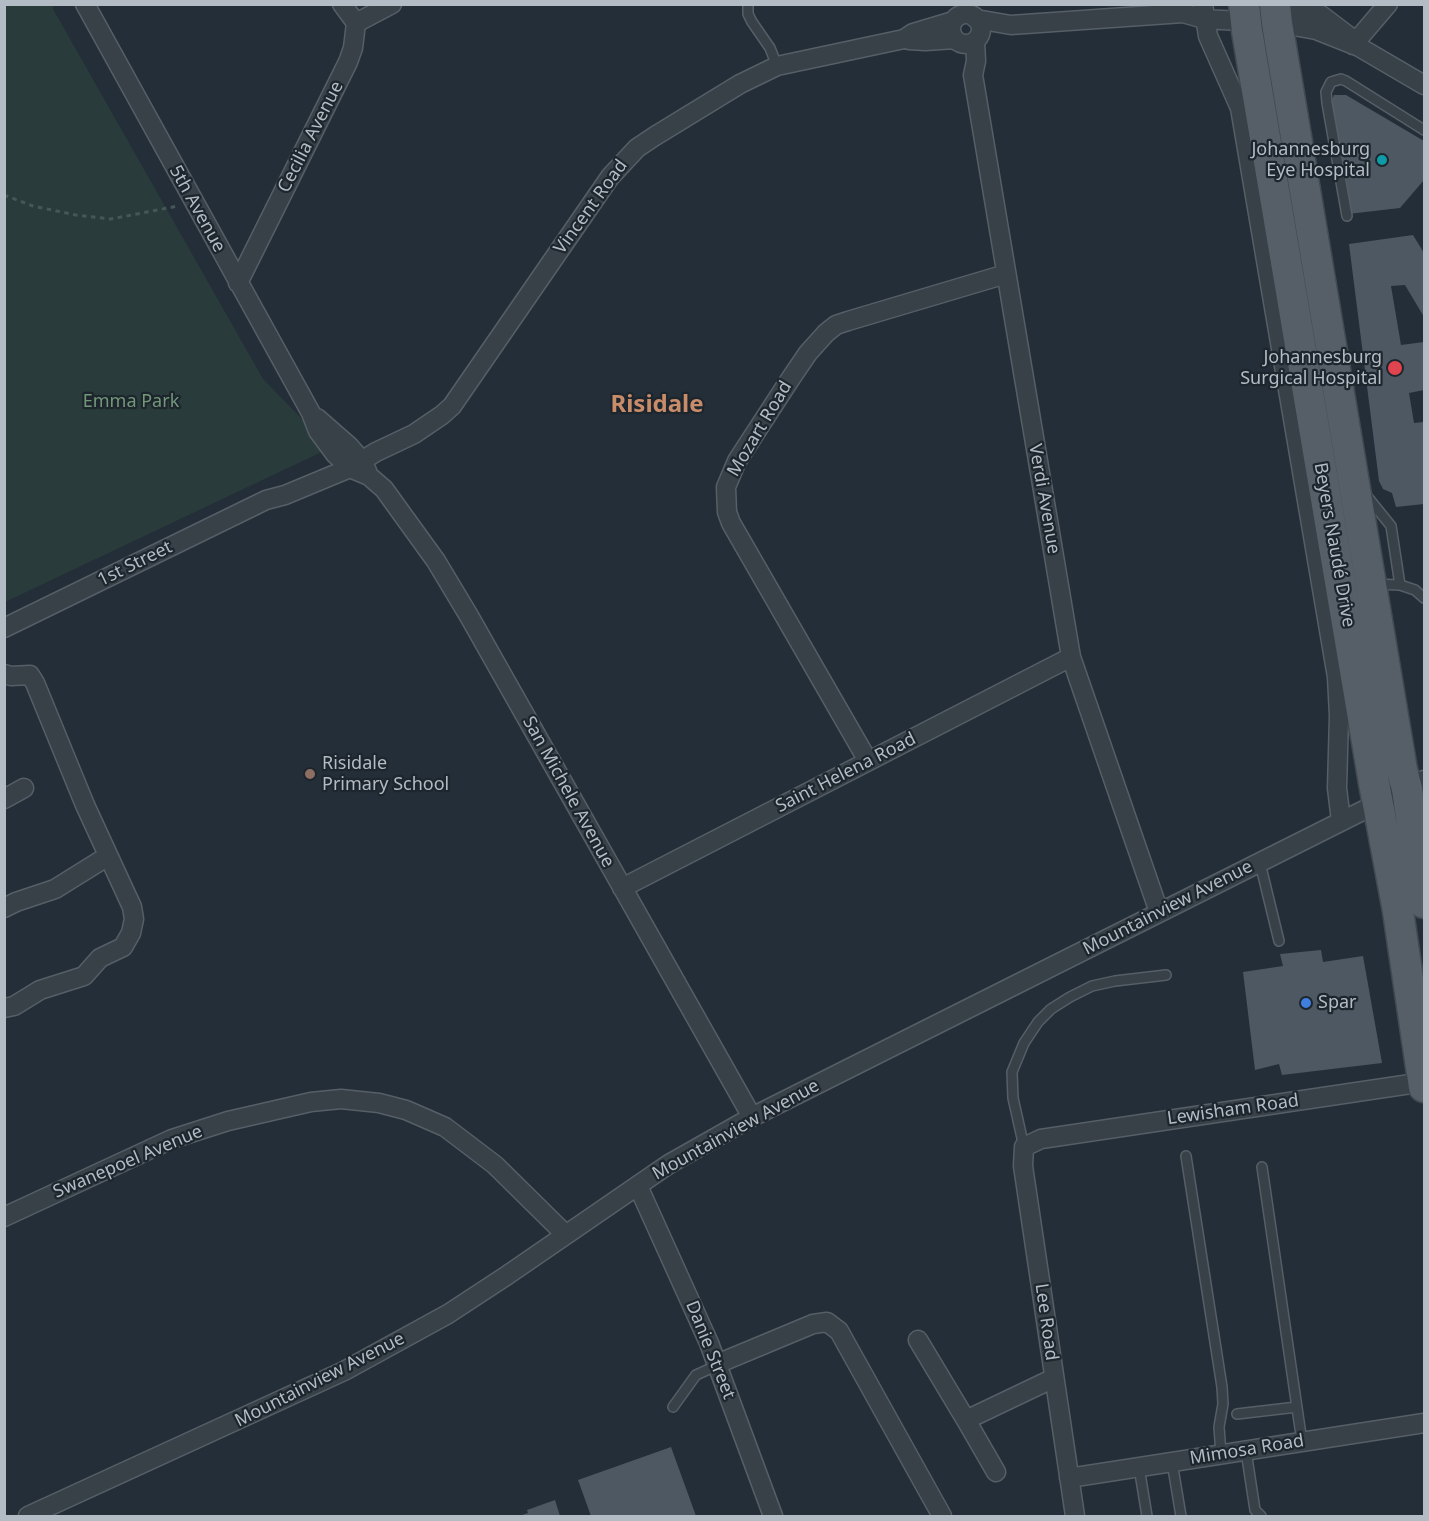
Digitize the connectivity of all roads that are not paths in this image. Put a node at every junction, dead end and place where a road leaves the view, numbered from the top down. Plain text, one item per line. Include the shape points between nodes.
1 (85, 4) edge
2 (342, 4) edge
3 (392, 4) edge
4 (748, 4) edge
5 (1388, 4) edge
6 (1241, 9) edge
7 (1197, 10) edge
8 (1276, 12) edge
9 (965, 13) edge
10 (356, 24) junction
11 (1011, 25) junction
12 (904, 39) junction
13 (967, 40) junction
14 (1356, 44) junction
15 (777, 66) junction
16 (1425, 86) edge
17 (1425, 130) edge
18 (1347, 216) dead end
19 (1006, 274) junction
20 (237, 283) junction
21 (311, 413) joint
22 (359, 462) junction
23 (1386, 585) junction
24 (1425, 598) edge
25 (4, 628) edge
26 (1071, 657) junction
27 (4, 674) edge
28 (868, 761) junction
29 (1416, 784) edge
30 (24, 788) dead end
31 (4, 799) edge
32 (1379, 803) junction
33 (1341, 821) junction
34 (108, 856) junction
35 (1260, 863) junction
36 (622, 888) junction
37 (1425, 903) edge
38 (4, 908) edge
39 (1159, 912) junction
40 (1279, 941) dead end
41 (1166, 975) dead end
42 (4, 1008) edge
43 (1424, 1084) edge
44 (752, 1117) junction
45 (1024, 1147) junction
46 (1186, 1156) dead end
47 (1263, 1167) dead end
48 (638, 1186) junction
49 (4, 1217) edge
50 (566, 1235) junction
51 (918, 1340) dead end
52 (717, 1364) junction
53 (1054, 1378) junction
54 (673, 1407) dead end
55 (1297, 1407) junction
56 (1237, 1414) dead end
57 (966, 1420) junction
58 (1425, 1423) edge
59 (1302, 1442) junction
60 (1246, 1450) junction
61 (1221, 1454) junction
62 (1172, 1462) junction
63 (1138, 1467) junction
64 (996, 1472) dead end
65 (1069, 1478) junction
66 (28, 1516) edge
67 (773, 1516) edge
68 (942, 1516) edge
69 (1075, 1516) edge
70 (1148, 1516) edge
71 (1181, 1516) edge
72 (1260, 1516) edge

1 - 20 street, 5th Avenue
2 - 10 street
3 - 10 street
4 - 15 lane via 748,14
5 - 14 street
6 - 7 street, Vincent Road
6 - 8 street, Vincent Road
6 - 32 main road, Beyers Naudé Drive
7 - 11 street, Vincent Road
7 - 33 street, Beyers Naudé Drive via 1237,98 1246,143 1336,677
8 - 14 street, Vincent Road via 1294,8 1321,15
8 - 23 main road, Beyers Naudé Drive via 1355,482
9 - 11 street, Vincent Road
9 - 12 street, Vincent Road
9 - 13 street via 981,31
9 - 13 street via 951,34
10 - 20 street, Cecilia Avenue via 348,63
11 - 13 street, Vincent Road via 995,34
12 - 13 street, Vincent Road
12 - 15 street, Vincent Road
13 - 19 street, Verdi Avenue via 976,61 973,75
14 - 16 street, Vincent Road
15 - 22 street, Vincent Road via 740,84 636,148 610,177 452,405 414,434
17 - 18 lane via 1346,81 1331,82 1326,92 1327,103
19 - 26 street, Verdi Avenue
19 - 28 street, Mozart Road via 836,325 818,341 797,370 737,461 726,488 731,523
20 - 21 street, 5th Avenue
21 - 22 street, San Michele Avenue
22 - 25 street, 1st Street via 266,500
22 - 36 street, San Michele Avenue via 384,489 464,606
23 - 24 lane via 1415,590
23 - 29 main road, Beyers Naudé Drive via 1402,770
26 - 28 street, Saint Helena Road
26 - 39 street, Verdi Avenue
27 - 34 street via 32,677
28 - 36 street, Saint Helena Road
29 - 32 street, Mountainview Avenue
29 - 37 main road, Beyers Naudé Drive
30 - 31 street
32 - 33 street, Mountainview Avenue
32 - 43 main road, Beyers Naudé Drive
33 - 35 street, Mountainview Avenue via 1311,844
34 - 38 street via 55,889
34 - 42 street via 134,914 126,943 100,958 84,976 40,990
35 - 39 street, Mountainview Avenue
35 - 40 lane
36 - 44 street, San Michele Avenue
39 - 44 street, Mountainview Avenue
41 - 45 lane via 1092,986 1051,1009 1038,1022 1012,1072 1013,1098
43 - 45 street, Lewisham Road via 1041,1139
44 - 48 street, Mountainview Avenue via 683,1155
45 - 53 street, Lee Road via 1023,1166
46 - 61 lane via 1222,1387
47 - 55 lane
48 - 50 street, Mountainview Avenue
48 - 52 street, Danie Street
49 - 50 street, Swanepoel Avenue via 172,1139 228,1121 341,1099 406,1110 445,1127 495,1165
50 - 66 street, Mountainview Avenue via 448,1314 344,1371
51 - 57 street
52 - 54 lane via 696,1375
52 - 67 street, Danie Street
52 - 68 street via 813,1324 827,1322 839,1331
53 - 57 street
53 - 65 street, Lee Road
55 - 56 lane
55 - 59 lane
57 - 64 street
58 - 59 street, Mimosa Road
59 - 60 street, Mimosa Road
60 - 61 street, Mimosa Road
60 - 72 lane
61 - 62 street, Mimosa Road
62 - 63 street, Mimosa Road
62 - 71 lane
63 - 65 street, Mimosa Road
63 - 70 lane
65 - 69 street, Lee Road

